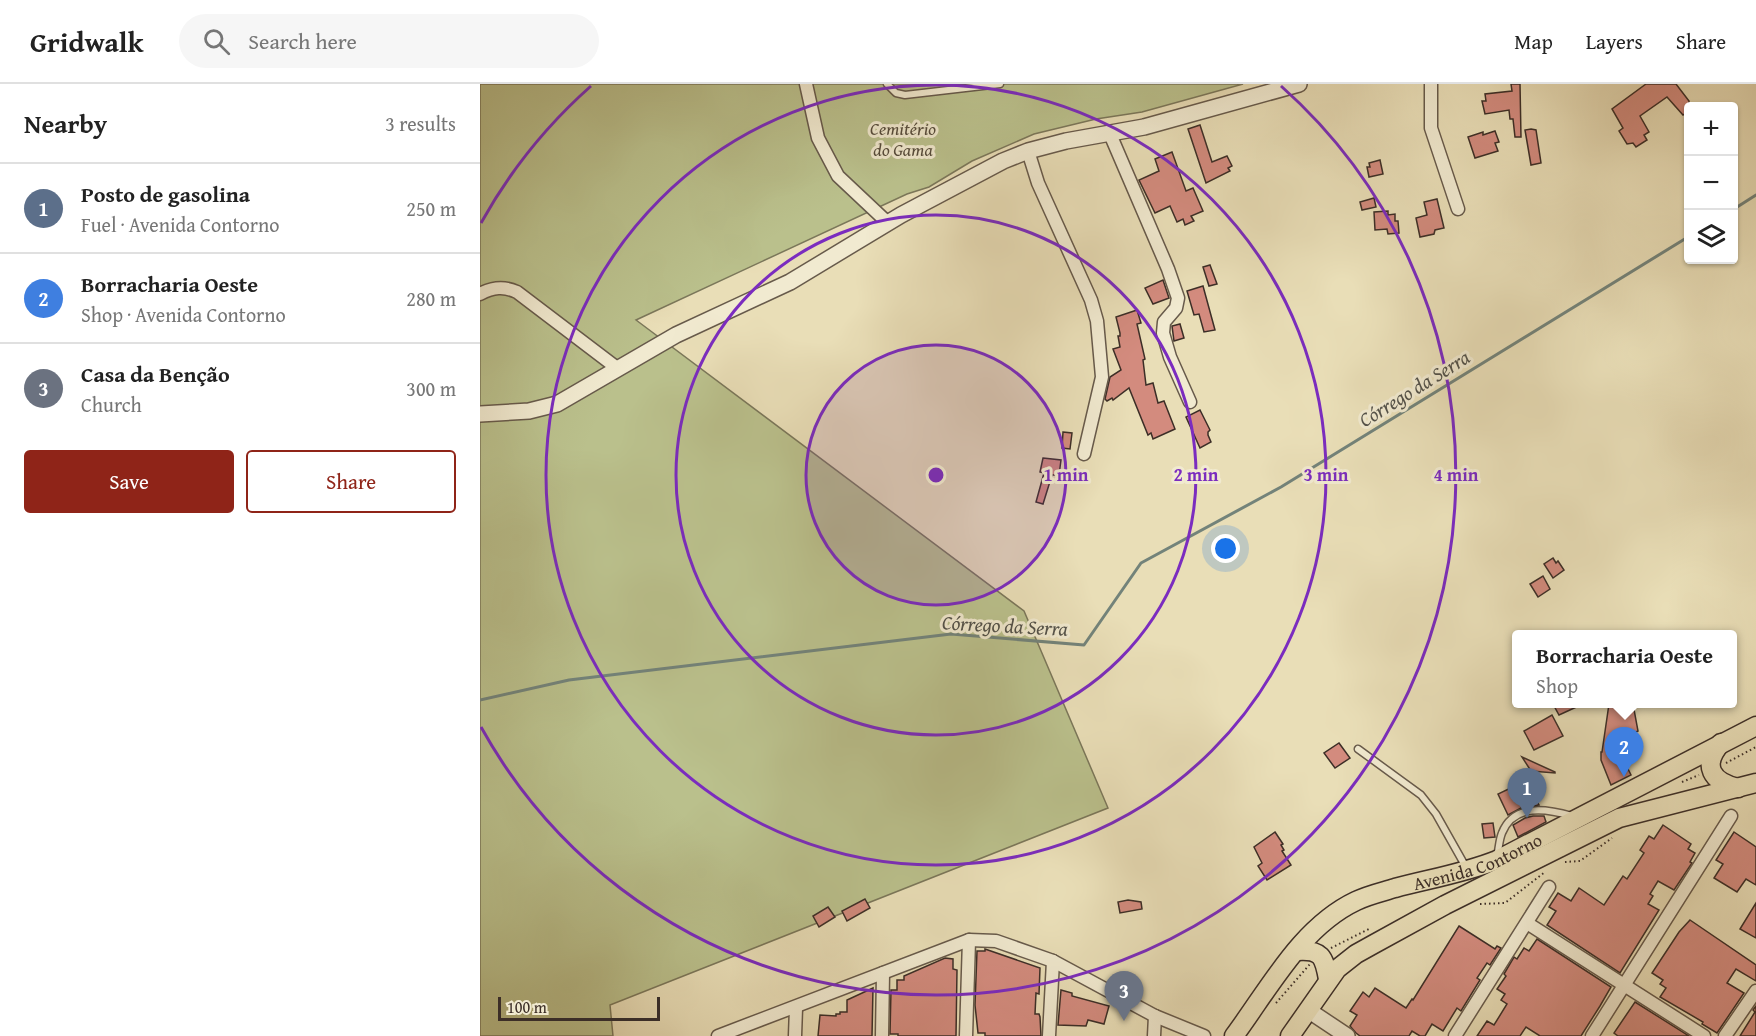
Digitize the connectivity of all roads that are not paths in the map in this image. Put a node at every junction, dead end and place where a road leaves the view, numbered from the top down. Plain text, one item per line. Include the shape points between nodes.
1 (806, 84) edge
2 (886, 84) edge
3 (1000, 84) edge
4 (1299, 84) edge
5 (1431, 84) edge
6 (1110, 134) junction
7 (1028, 151) junction
8 (1458, 209) dead end
9 (888, 223) junction
10 (480, 294) edge
11 (616, 368) junction
12 (1190, 402) dead end
13 (480, 414) edge
14 (1084, 454) dead end
15 (1756, 726) edge
16 (1722, 741) junction
17 (1358, 749) dead end
18 (1756, 783) edge
19 (1738, 788) junction
20 (1582, 815) junction
21 (1731, 816) dead end
22 (1576, 840) junction
23 (1493, 861) junction
24 (1468, 869) junction
25 (1549, 886) dead end
26 (1479, 889) junction
27 (1527, 923) junction
28 (969, 940) junction
29 (1296, 951) junction
30 (1053, 961) junction
31 (884, 973) junction
32 (1328, 980) junction
33 (1626, 984) junction
34 (1756, 991) edge
35 (796, 1008) junction
36 (1308, 1010) junction
37 (1155, 1016) junction
38 (1194, 1034) edge
39 (1233, 1035) edge
40 (718, 1036) edge
41 (795, 1036) edge
42 (882, 1036) edge
43 (966, 1036) edge
44 (1050, 1036) edge
45 (1154, 1036) edge
46 (1204, 1036) edge
47 (1290, 1036) edge
48 (1347, 1036) edge
49 (1455, 1036) edge
50 (1592, 1036) edge
51 (1704, 1036) edge
52 (1725, 1036) edge

1 - 9 street via 818,138 838,176
2 - 3 lane via 905,95
4 - 6 street
5 - 8 street via 1431,128
6 - 7 street
6 - 12 street via 1178,298 1176,308 1164,322 1163,333
7 - 9 street
7 - 14 street via 1097,321 1101,390
9 - 11 street via 790,282
10 - 11 street via 502,287 518,292
11 - 13 street via 557,404 529,411
15 - 16 main road, Avenida Contorno
16 - 19 main road via 1711,759 1712,771 1721,783
16 - 20 main road, Avenida Contorno
17 - 24 lane via 1420,795 1436,814
18 - 19 main road, Avenida Contorno
19 - 22 main road, Avenida Contorno via 1634,813
20 - 22 main road
20 - 23 main road, Avenida Contorno
20 - 23 lane via 1533,809 1518,814 1502,833
21 - 33 street
22 - 26 main road, Avenida Contorno
23 - 24 main road, Avenida Contorno
23 - 26 main road
24 - 29 main road, Avenida Contorno via 1357,900 1326,919
25 - 27 street
26 - 32 main road, Avenida Contorno via 1356,954
27 - 33 street
27 - 49 street
28 - 30 street via 996,941
28 - 31 street
28 - 43 street
29 - 32 main road via 1319,954
29 - 39 main road, Avenida Contorno
30 - 37 street
30 - 44 street
31 - 35 street
31 - 42 street
32 - 36 main road, Avenida Contorno
33 - 50 street
33 - 51 street
34 - 52 street
35 - 40 street
35 - 41 street
36 - 47 main road, Avenida Contorno
36 - 48 street
37 - 38 street
37 - 45 street
38 - 46 street

